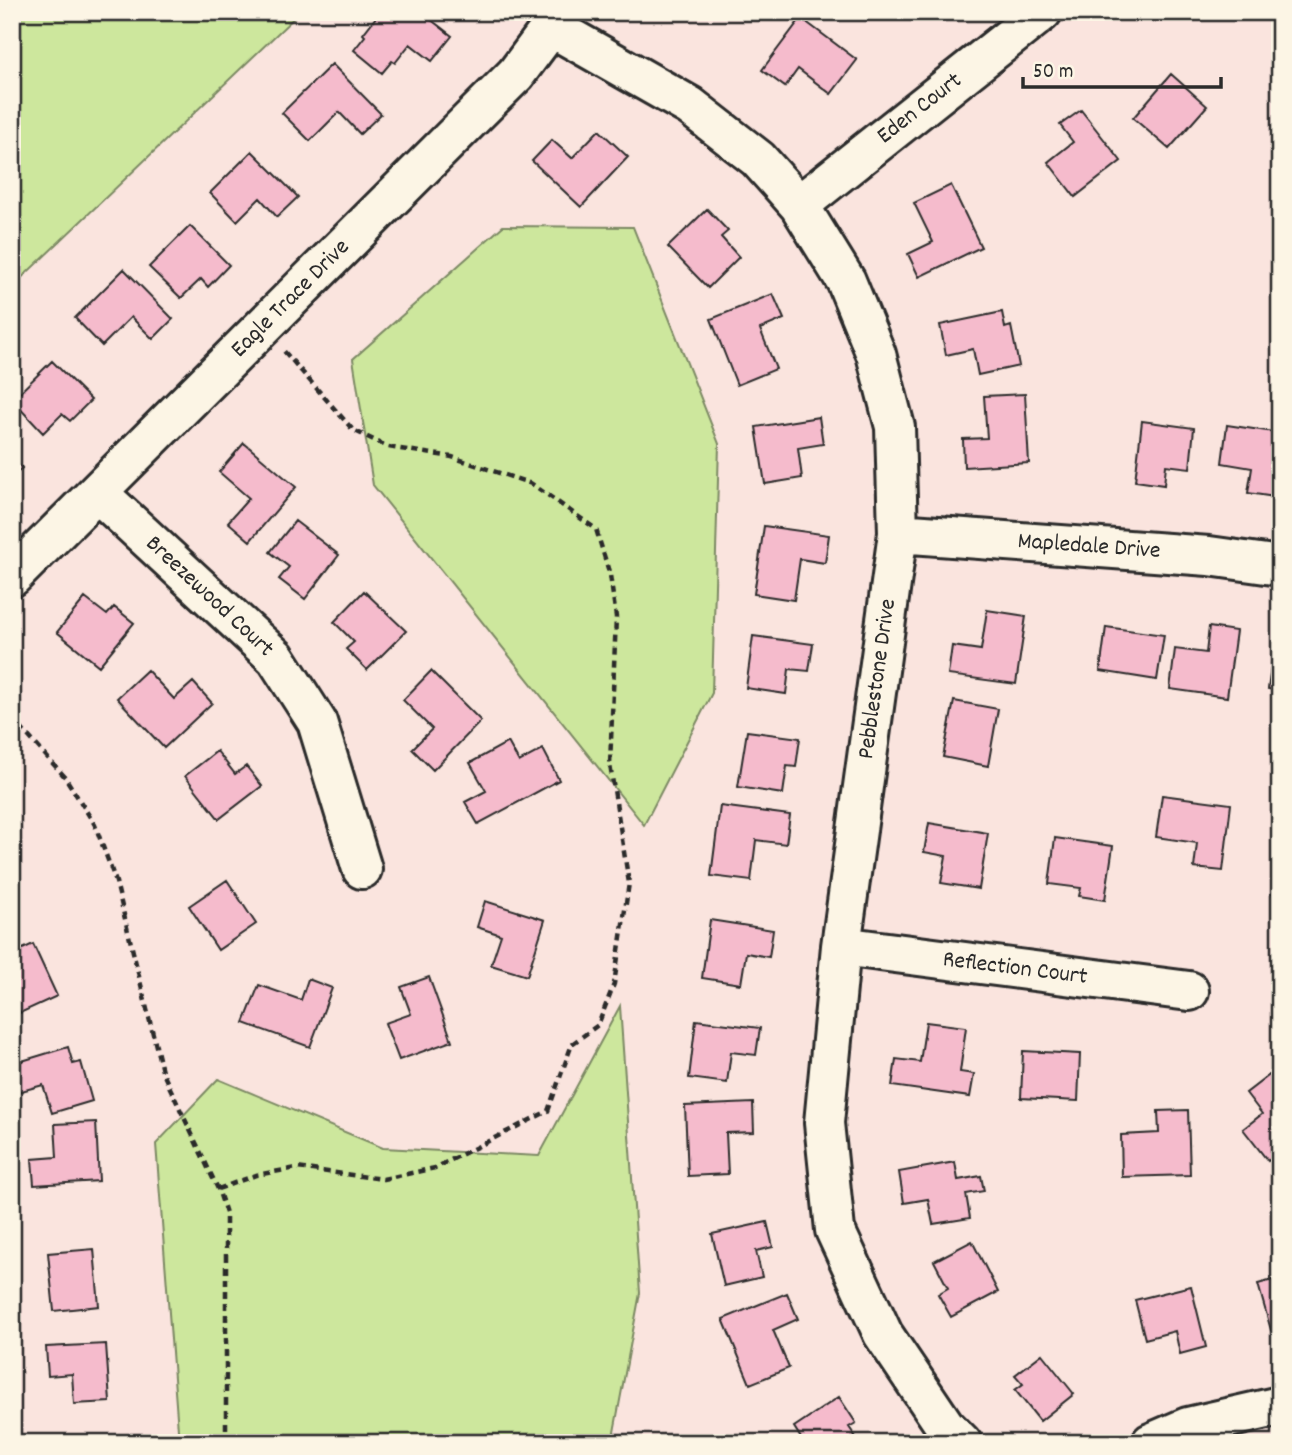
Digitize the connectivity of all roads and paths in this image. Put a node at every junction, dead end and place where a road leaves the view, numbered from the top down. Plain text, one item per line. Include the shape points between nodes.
1 (1042, 12) edge
2 (554, 20) edge
3 (799, 205) junction
4 (262, 328) junction
5 (98, 493) junction
6 (898, 533) junction
7 (1280, 566) edge
8 (12, 577) edge
9 (12, 718) edge
10 (362, 869) dead end
11 (842, 946) junction
12 (1189, 991) dead end
13 (218, 1189) junction
14 (1280, 1406) edge
15 (226, 1443) edge
16 (962, 1443) edge
17 (1151, 1443) edge

1 - 3 street, Eden Court
2 - 3 street, Pebblestone Drive via 690,106 758,159
2 - 4 street, Eagle Trace Drive via 516,74
3 - 6 street, Pebblestone Drive via 846,281 876,354 895,427
4 - 5 street, Eagle Trace Drive
4 - 13 path via 353,430 388,446 452,457 532,484 596,529 616,617 610,765 629,883 614,984 598,1026 572,1044 548,1111 435,1168 383,1180 297,1168 256,1175
5 - 8 street, Eagle Trace Drive
5 - 10 street, Breezewood Court via 276,658 317,722
6 - 7 street, Mapledale Drive via 1209,556
6 - 11 street, Pebblestone Drive
9 - 13 path via 65,777 96,825 116,882 162,1071
11 - 12 street, Reflection Court
11 - 16 street, Pebblestone Drive via 824,1123 835,1230 883,1334
13 - 15 path via 226,1213
14 - 17 street via 1188,1427

